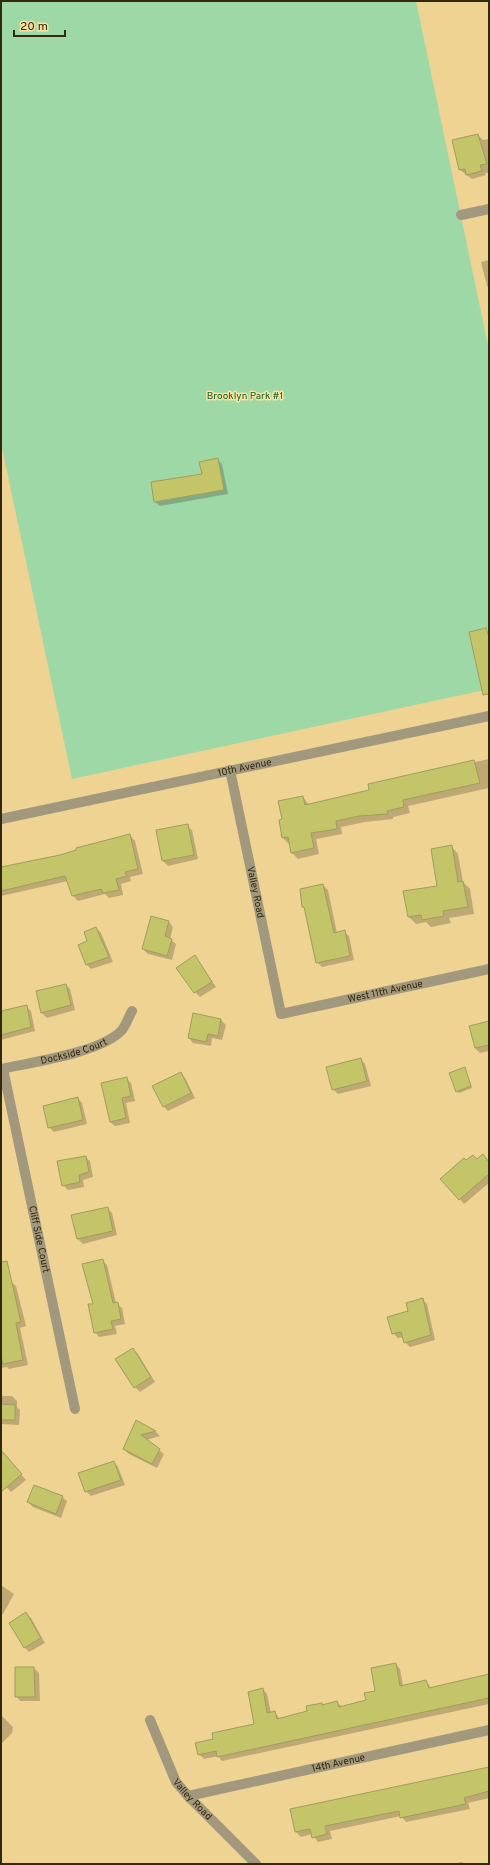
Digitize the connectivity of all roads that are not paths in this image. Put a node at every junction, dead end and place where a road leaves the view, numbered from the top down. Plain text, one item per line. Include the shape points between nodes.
1 (489, 209) edge
2 (461, 215) dead end
3 (489, 716) edge
4 (230, 770) junction
5 (1, 819) edge
6 (489, 969) edge
7 (132, 1011) dead end
8 (281, 1014) joint
9 (2, 1069) edge
10 (75, 1409) dead end
11 (150, 1720) dead end
12 (489, 1730) edge
13 (188, 1796) junction
14 (256, 1864) edge

1 - 2 street
3 - 4 street, 10th Avenue
4 - 5 street, 10th Avenue
4 - 8 street, Valley Road
6 - 8 street, West 11th Avenue
7 - 9 street, Dockside Court via 122,1030 104,1042 86,1049
9 - 10 street, Cliff Side Court
11 - 13 street, Valley Road via 176,1782
12 - 13 street, 14th Avenue
13 - 14 street, Valley Road

